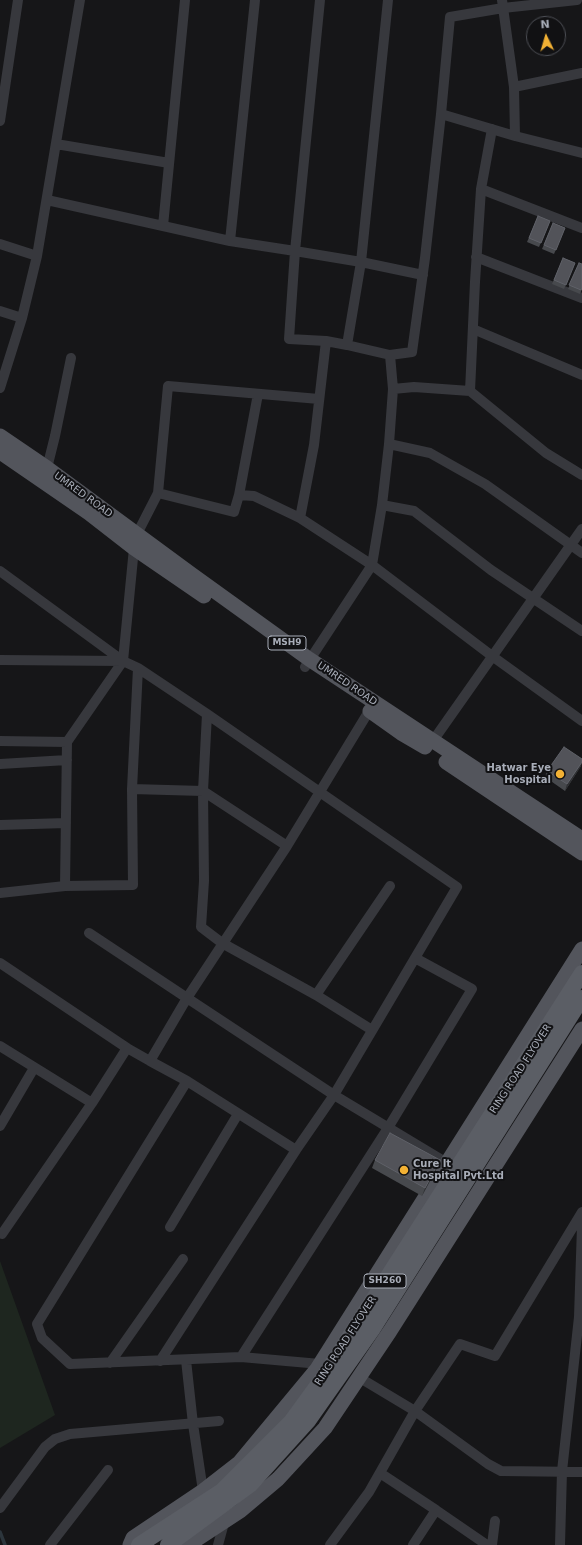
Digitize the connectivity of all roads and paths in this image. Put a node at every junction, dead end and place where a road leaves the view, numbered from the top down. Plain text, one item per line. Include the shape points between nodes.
1 (18, 0) edge
2 (80, 0) edge
3 (185, 0) edge
4 (255, 0) edge
5 (320, 0) edge
6 (388, 0) edge
7 (577, 0) edge
8 (502, 4) edge
9 (582, 73) edge
10 (514, 87) junction
11 (441, 114) junction
12 (0, 121) edge
13 (492, 129) junction
14 (514, 136) junction
15 (56, 144) junction
16 (582, 153) edge
17 (169, 162) junction
18 (481, 189) junction
19 (47, 200) junction
20 (163, 226) junction
21 (582, 228) edge
22 (230, 241) junction
23 (0, 244) edge
24 (295, 252) junction
25 (37, 256) junction
26 (476, 257) junction
27 (361, 262) junction
28 (423, 275) junction
29 (582, 298) edge
30 (0, 311) edge
31 (22, 318) junction
32 (473, 329) junction
33 (326, 341) junction
34 (347, 345) junction
35 (390, 355) junction
36 (71, 358) dead end
37 (582, 375) edge
38 (0, 388) edge
39 (393, 389) junction
40 (470, 391) junction
41 (258, 394) junction
42 (319, 399) junction
43 (0, 436) edge
44 (389, 444) junction
45 (0, 452) edge
46 (47, 468) junction
47 (582, 475) edge
48 (158, 493) junction
49 (239, 495) junction
50 (382, 505) junction
51 (300, 518) junction
52 (582, 529) edge
53 (136, 541) junction
54 (571, 544) junction
55 (582, 553) edge
56 (372, 565) junction
57 (0, 571) edge
58 (532, 599) junction
59 (582, 631) edge
60 (492, 656) junction
61 (0, 660) edge
62 (123, 661) junction
63 (307, 663) junction
64 (138, 668) junction
65 (369, 711) junction
66 (207, 714) junction
67 (582, 721) edge
68 (0, 741) edge
69 (67, 742) junction
70 (430, 745) junction
71 (67, 760) junction
72 (0, 764) edge
73 (132, 789) junction
74 (203, 791) junction
75 (320, 792) junction
76 (532, 813) junction
77 (66, 823) junction
78 (0, 825) edge
79 (582, 839) edge
80 (287, 846) junction
81 (582, 853) edge
82 (65, 886) junction
83 (390, 886) dead end
84 (0, 893) edge
85 (89, 933) dead end
86 (222, 943) junction
87 (582, 948) edge
88 (415, 958) junction
89 (0, 963) edge
90 (582, 973) edge
91 (316, 995) junction
92 (188, 998) junction
93 (582, 998) edge
94 (582, 1029) edge
95 (372, 1030) junction
96 (0, 1046) edge
97 (127, 1048) junction
98 (150, 1061) junction
99 (34, 1068) junction
100 (187, 1080) junction
101 (334, 1095) junction
102 (92, 1103) junction
103 (238, 1114) junction
104 (0, 1126) edge
105 (388, 1128) junction
106 (296, 1150) junction
107 (447, 1163) junction
108 (582, 1212) edge
109 (582, 1226) edge
110 (170, 1227) dead end
111 (2, 1234) dead end
112 (183, 1258) dead end
113 (241, 1357) junction
114 (186, 1360) junction
115 (160, 1361) junction
116 (110, 1363) junction
117 (320, 1364) junction
118 (360, 1378) junction
119 (415, 1411) junction
120 (219, 1421) dead end
121 (193, 1424) junction
122 (108, 1470) dead end
123 (562, 1471) junction
124 (582, 1472) edge
125 (380, 1473) junction
126 (204, 1491) junction
127 (1, 1506) edge
128 (436, 1510) junction
129 (495, 1521) dead end
130 (224, 1523) junction
131 (50, 1545) edge
132 (130, 1545) edge
133 (139, 1545) edge
134 (168, 1545) edge
135 (188, 1545) edge
136 (218, 1545) edge
137 (330, 1545) edge
138 (413, 1545) edge
139 (487, 1545) edge
140 (492, 1545) edge
141 (560, 1545) edge

1 - 12 street
2 - 15 street
3 - 17 street
4 - 22 street
5 - 24 street
6 - 27 street
7 - 8 street
8 - 10 street
8 - 11 street via 450,17
9 - 10 street
10 - 14 street
11 - 13 street
11 - 28 street
13 - 14 street
13 - 18 street
14 - 16 street
15 - 17 street
15 - 19 street
17 - 20 street
18 - 21 street
18 - 26 street
19 - 20 street
19 - 25 street
20 - 22 street
22 - 24 street
23 - 25 street
24 - 27 street
24 - 33 street via 289,339
25 - 31 street
26 - 29 street
26 - 32 street
27 - 28 street
27 - 34 street
28 - 35 street via 412,352
30 - 31 street
31 - 38 street
32 - 37 street
32 - 40 street
33 - 34 street
33 - 42 street
34 - 35 street
35 - 39 street
36 - 46 street
39 - 40 street via 414,386
39 - 44 street
40 - 47 street via 546,452
41 - 42 street
41 - 48 street via 168,386
41 - 49 street
42 - 51 street via 314,445
43 - 46 main road, UMRED ROAD / MSH9
44 - 50 street
44 - 54 street via 430,453 485,484
45 - 53 main road via 89,513
46 - 53 main road, UMRED ROAD / MSH9
48 - 49 street via 234,512
48 - 53 street
49 - 51 street via 254,496
50 - 56 street
50 - 58 street via 414,511
51 - 56 street
52 - 54 street
53 - 62 street
53 - 63 main road, UMRED ROAD / MSH9
54 - 55 street
54 - 58 street
56 - 60 street
56 - 63 street
57 - 62 street
58 - 59 street
58 - 60 street
60 - 67 street
60 - 70 street
61 - 62 street
62 - 64 street
62 - 69 street
63 - 65 main road
63 - 70 main road, UMRED ROAD / MSH9
64 - 66 street
64 - 73 street
65 - 70 main road via 402,734
65 - 75 street
66 - 74 street
66 - 75 street
68 - 69 street
69 - 71 street
70 - 76 main road, UMRED ROAD / MSH9
71 - 72 street
71 - 77 street
73 - 74 street
73 - 82 street via 133,885
74 - 80 street
74 - 86 street via 204,881 201,927
75 - 80 street
75 - 88 street via 457,887
76 - 79 main road, UMRED ROAD / MSH9
76 - 81 main road
77 - 78 street
77 - 82 street
80 - 86 street
82 - 84 street
83 - 91 street
85 - 92 street
86 - 91 street
86 - 92 street
87 - 107 main road
88 - 95 street
88 - 105 street via 472,989
89 - 97 street
90 - 133 highway, RING ROAD FLYOVER / SH260 via 327,1371 291,1422 222,1491
91 - 95 street
92 - 98 street
92 - 101 street
93 - 134 highway, RING ROAD FLYOVER / SH260 via 372,1330 308,1421 251,1484
94 - 118 main road
95 - 101 street
96 - 99 street
97 - 98 street
97 - 102 street
98 - 100 street
99 - 102 street
99 - 104 street
100 - 103 street
100 - 116 street via 37,1324 42,1338 70,1364
101 - 105 street
101 - 106 street
102 - 111 street
103 - 106 street
103 - 110 street
105 - 107 street
105 - 113 street
106 - 115 street
107 - 117 main road
108 - 119 street via 495,1356 460,1344
109 - 123 street via 579,1317
112 - 116 street
113 - 114 street
113 - 117 street
114 - 115 street
114 - 121 street
115 - 116 street
117 - 126 main road via 240,1463
118 - 119 street
118 - 130 main road via 325,1428 284,1473
119 - 123 street via 501,1471
119 - 125 street
120 - 121 street
121 - 126 street
121 - 127 street via 70,1434 55,1439 45,1447
122 - 131 street
123 - 124 street
123 - 141 street
125 - 128 street
125 - 137 street
126 - 132 main road via 133,1538
128 - 138 street
128 - 139 street
129 - 140 street
130 - 135 main road
130 - 136 street

